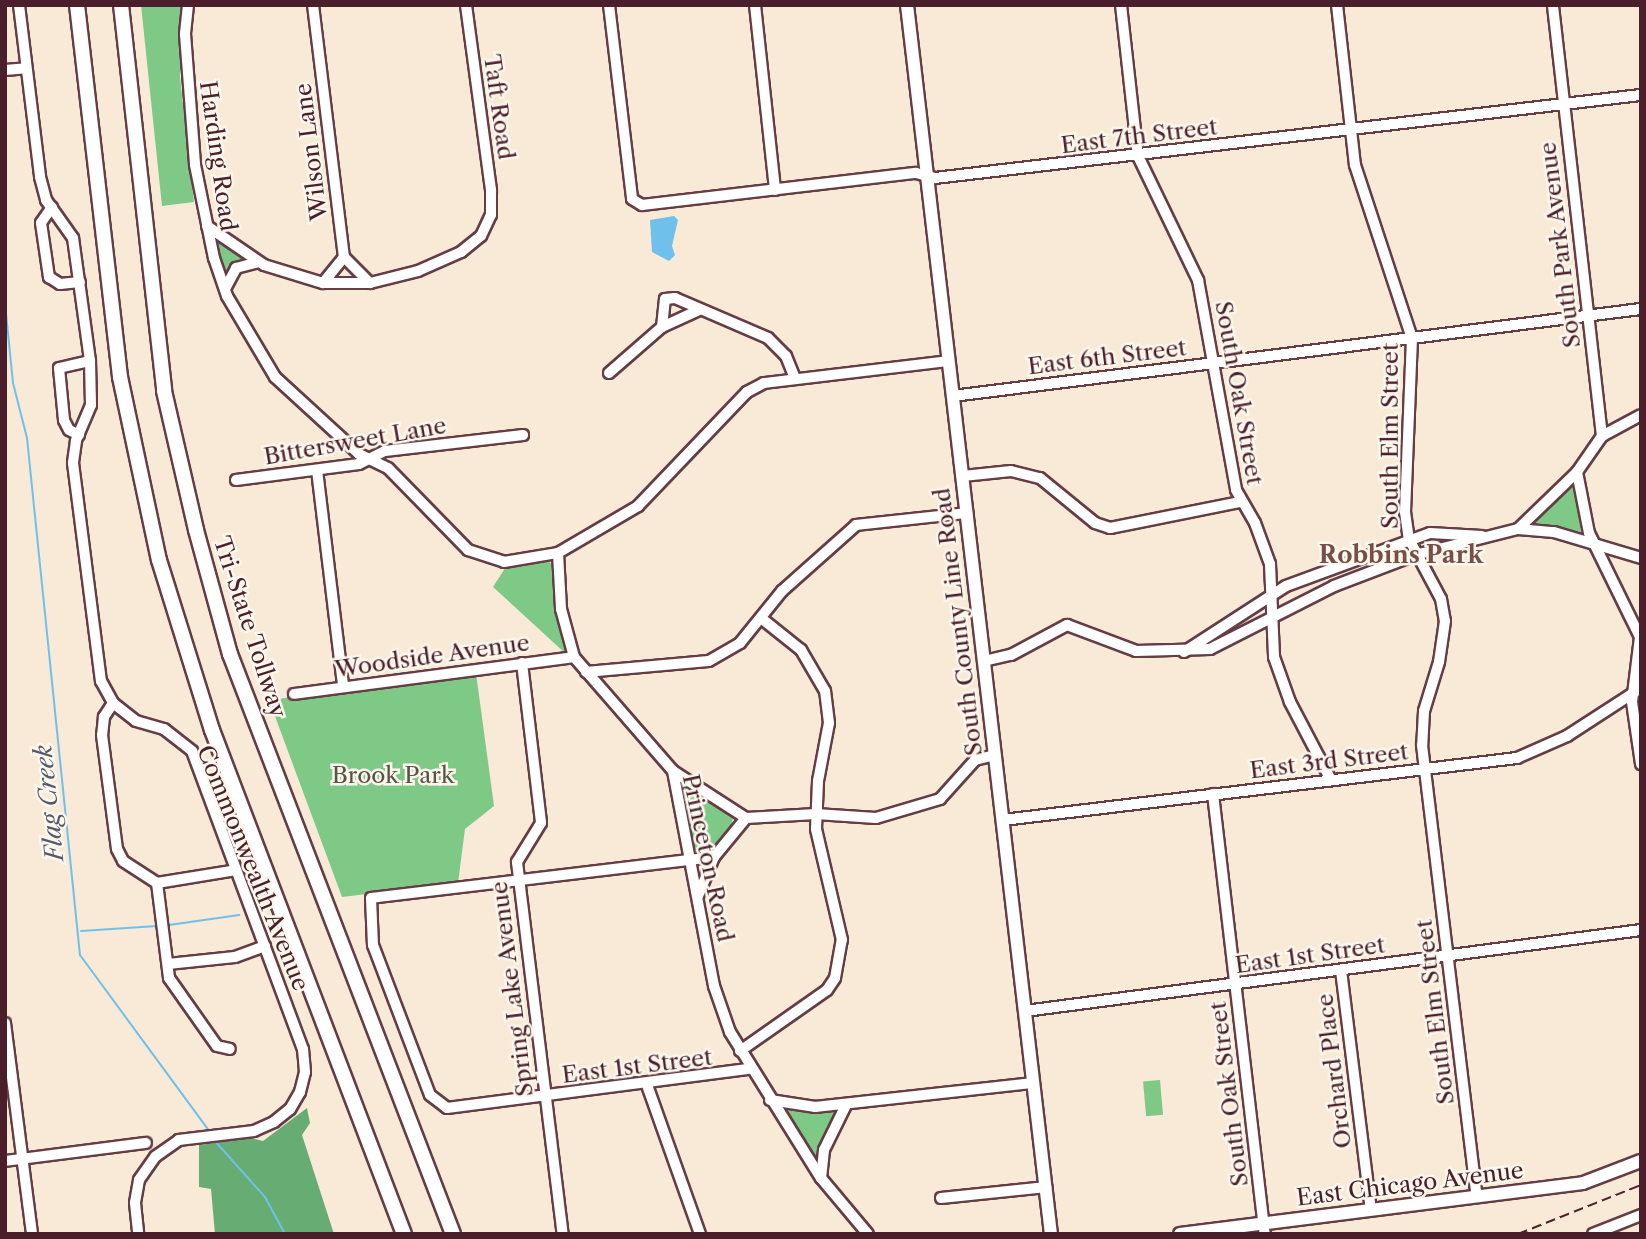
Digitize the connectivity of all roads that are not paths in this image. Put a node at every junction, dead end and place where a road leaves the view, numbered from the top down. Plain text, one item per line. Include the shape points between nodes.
1 (19, 5) edge
2 (77, 5) edge
3 (121, 5) edge
4 (188, 5) edge
5 (313, 5) edge
6 (466, 5) edge
7 (609, 5) edge
8 (755, 5) edge
9 (908, 5) edge
10 (1121, 5) edge
11 (1337, 5) edge
12 (1553, 5) edge
13 (26, 68) junction
14 (5, 70) edge
15 (1641, 95) edge
16 (1563, 104) junction
17 (1350, 129) junction
18 (1138, 156) junction
19 (928, 176) junction
20 (775, 190) junction
21 (52, 207) junction
22 (207, 226) junction
23 (344, 257) junction
24 (258, 262) junction
25 (80, 282) junction
26 (323, 283) junction
27 (370, 283) junction
28 (225, 289) junction
29 (1641, 309) edge
30 (699, 310) junction
31 (1587, 316) junction
32 (662, 327) junction
33 (1412, 338) junction
34 (90, 361) junction
35 (949, 361) junction
36 (1214, 363) junction
37 (608, 373) dead end
38 (795, 378) junction
39 (953, 396) junction
40 (1641, 415) edge
41 (79, 435) junction
42 (523, 435) dead end
43 (1602, 436) junction
44 (372, 460) junction
45 (317, 470) junction
46 (1577, 472) junction
47 (962, 476) junction
48 (236, 480) dead end
49 (1240, 502) junction
50 (967, 513) junction
51 (1518, 529) junction
52 (1486, 537) junction
53 (1409, 539) junction
54 (1595, 545) junction
55 (558, 553) junction
56 (1415, 555) junction
57 (1641, 558) edge
58 (1272, 592) junction
59 (761, 618) junction
60 (1269, 619) junction
61 (1641, 637) edge
62 (1182, 653) junction
63 (574, 657) junction
64 (984, 661) junction
65 (522, 663) junction
66 (586, 672) junction
67 (342, 685) junction
68 (1637, 689) edge
69 (294, 694) dead end
70 (113, 703) junction
71 (995, 755) junction
72 (1641, 764) edge
73 (1425, 769) junction
74 (673, 771) junction
75 (1331, 780) junction
76 (1213, 794) junction
77 (816, 814) junction
78 (747, 818) junction
79 (1003, 820) junction
80 (714, 857) junction
81 (690, 859) junction
82 (236, 870) junction
83 (519, 880) junction
84 (157, 883) junction
85 (698, 896) junction
86 (1641, 930) edge
87 (265, 946) junction
88 (1448, 955) junction
89 (168, 964) junction
90 (1341, 970) junction
91 (1236, 984) junction
92 (1025, 1011) junction
93 (5, 1023) edge
94 (230, 1049) dead end
95 (740, 1051) junction
96 (749, 1069) junction
97 (1034, 1083) junction
98 (647, 1085) junction
99 (544, 1097) junction
100 (770, 1100) junction
101 (846, 1105) junction
102 (146, 1143) dead end
103 (23, 1159) junction
104 (5, 1161) edge
105 (1641, 1161) edge
106 (821, 1178) junction
107 (1046, 1186) junction
108 (1477, 1197) junction
109 (941, 1198) dead end
110 (1371, 1210) junction
111 (1641, 1215) edge
112 (1265, 1228) edge
113 (33, 1234) edge
114 (138, 1234) edge
115 (404, 1234) edge
116 (453, 1234) edge
117 (563, 1234) edge
118 (700, 1234) edge
119 (868, 1234) edge
120 (1051, 1234) edge
121 (1180, 1234) edge
122 (1593, 1234) edge

1 - 13 street
2 - 115 highway via 111,319 129,432 155,547 212,730
3 - 116 highway, Tri-State Tollway via 164,391 196,530 230,654
4 - 22 street, Harding Road via 185,34 191,123
5 - 23 street, Wilson Lane
6 - 27 street, Taft Road via 491,215 481,236 461,252 418,271
7 - 20 street, East 7th Street via 632,199 642,205
8 - 20 street
9 - 19 main road, South County Line Road
10 - 18 street, South Oak Street
11 - 17 street, South Elm Street
12 - 16 street, South Park Avenue
13 - 14 street
13 - 21 street via 40,177
15 - 16 street, East 7th Street
16 - 17 street, East 7th Street
16 - 31 street, South Park Avenue
17 - 18 street, East 7th Street
17 - 33 street, South Elm Street via 1362,190
18 - 19 street, East 7th Street
18 - 36 street, South Oak Street via 1190,257
19 - 20 street, East 7th Street
19 - 35 main road, South County Line Road
21 - 25 street via 73,238
21 - 25 street via 41,223 48,276 61,284
22 - 24 street
22 - 28 street, Harding Road
23 - 26 street
23 - 27 street
24 - 26 street
24 - 28 street via 236,268
25 - 34 street
26 - 27 street
28 - 44 street, Harding Road via 275,377 359,454
29 - 31 street, East 6th Street
30 - 32 street
30 - 32 street via 675,298 665,299
30 - 38 street via 768,338 786,356
31 - 33 street, East 6th Street
31 - 43 street, South Park Avenue
32 - 37 street
33 - 36 street, East 6th Street
33 - 53 street, South Elm Street via 1405,465
34 - 41 street via 91,405
34 - 41 street via 59,368 64,420 69,430
35 - 38 street
35 - 39 main road, South County Line Road
36 - 39 street, East 6th Street
36 - 49 street, South Oak Street
38 - 55 street via 747,392 649,497
39 - 47 main road, South County Line Road
40 - 43 street
41 - 70 street via 73,463 101,681
42 - 44 street, Bittersweet Lane via 385,451
43 - 46 street
44 - 45 street, Bittersweet Lane
44 - 55 street via 388,468 468,550 504,562
45 - 48 street, Bittersweet Lane
45 - 67 street
46 - 51 street
46 - 54 street
47 - 49 street via 1010,471 1040,478 1095,523 1110,528
47 - 50 main road, South County Line Road
49 - 58 street, South Oak Street via 1263,541
50 - 59 street via 856,525 800,572
50 - 64 main road, South County Line Road
51 - 52 street
51 - 54 street
52 - 53 street via 1444,531
52 - 56 street
53 - 56 street, South Elm Street
53 - 58 street
54 - 57 street
54 - 61 street
55 - 63 street, Princeton Road via 561,609
56 - 60 street via 1334,586
56 - 73 street, South Elm Street via 1441,599 1445,621 1421,726
58 - 60 street, South Oak Street
58 - 62 street
59 - 66 street via 740,643 709,661
59 - 77 street via 800,650 825,691 829,723
60 - 62 street via 1223,645
60 - 75 street, South Oak Street via 1282,684
61 - 68 street
62 - 64 street via 1136,651 1067,625 1011,655
63 - 65 street, Woodside Avenue
63 - 66 street, Princeton Road
64 - 71 main road, South County Line Road
65 - 67 street, Woodside Avenue
65 - 83 street, Spring Lake Avenue via 541,823 518,855
66 - 74 street, Princeton Road
67 - 69 street, Woodside Avenue
68 - 72 street
68 - 73 street, East 3rd Street via 1602,715 1524,756
70 - 82 street, Commonwealth Avenue via 136,721 164,729 192,751
70 - 84 street via 104,717 102,734 117,849 123,861
71 - 77 street via 975,760 940,799 920,808 876,818
71 - 79 main road, South County Line Road
73 - 75 street, East 3rd Street
73 - 88 street, South Elm Street
74 - 78 street
74 - 81 street, Princeton Road
75 - 76 street, East 3rd Street
76 - 79 street, East 3rd Street
76 - 91 street, South Oak Street
77 - 78 street
77 - 95 street via 819,846 840,922 841,959 835,978 802,1010
78 - 80 street
79 - 92 main road, South County Line Road
80 - 81 street
80 - 85 street
81 - 83 street
81 - 85 street, Princeton Road
82 - 84 street
82 - 87 street, Commonwealth Avenue
83 - 99 street, Spring Lake Avenue
83 - 99 street, East 1st Street via 371,898 373,945 430,1095 447,1108
84 - 89 street
85 - 95 street, Princeton Road via 714,986
86 - 88 street, East 1st Street
87 - 89 street via 234,957
87 - 114 street, Commonwealth Avenue via 303,1049 305,1072 290,1109 254,1131 192,1137 166,1147 139,1180 135,1203
88 - 90 street, East 1st Street
88 - 108 street, South Elm Street
89 - 94 street via 175,989 218,1046
90 - 91 street, East 1st Street
90 - 110 street, Orchard Place
91 - 92 street, East 1st Street
91 - 112 street, South Oak Street
92 - 97 main road, South County Line Road
93 - 103 street
95 - 96 street, Princeton Road
96 - 98 street, East 1st Street
96 - 100 street, Princeton Road
97 - 101 street
97 - 107 main road, South County Line Road
98 - 99 street, East 1st Street
98 - 118 street
99 - 117 street, Spring Lake Avenue
100 - 101 street via 802,1106
100 - 106 street, Princeton Road
101 - 106 street via 824,1150
102 - 103 street
103 - 104 street
103 - 113 street
105 - 108 main road, East Chicago Avenue via 1583,1183
106 - 119 street, Princeton Road
107 - 109 street
107 - 120 main road, South County Line Road
108 - 110 main road, East Chicago Avenue
110 - 112 main road, East Chicago Avenue
111 - 122 street
112 - 121 main road, East Chicago Avenue

